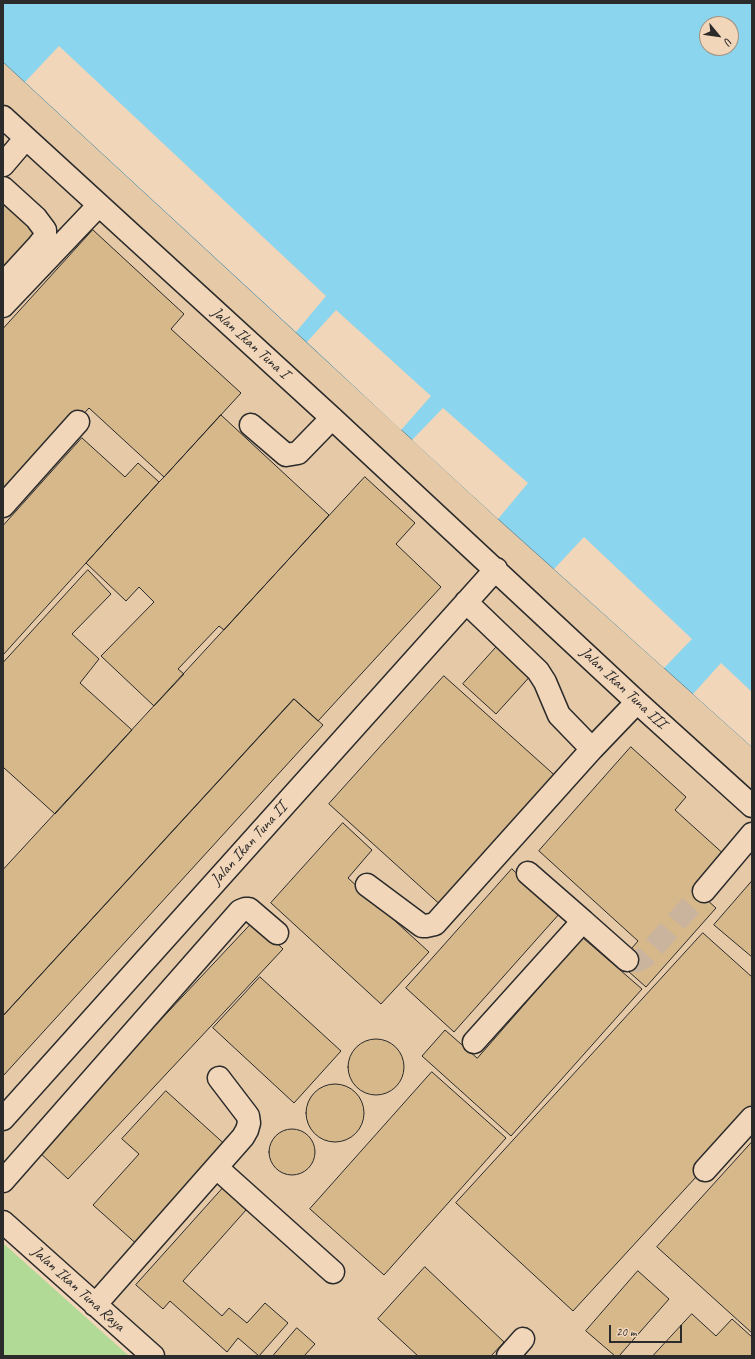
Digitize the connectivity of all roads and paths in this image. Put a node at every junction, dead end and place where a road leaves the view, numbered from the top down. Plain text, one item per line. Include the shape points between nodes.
1 (3, 117) edge
2 (26, 138) junction
3 (3, 165) edge
4 (3, 188) edge
5 (99, 205) junction
6 (3, 285) edge
7 (3, 306) edge
8 (332, 418) junction
9 (78, 422) dead end
10 (251, 424) dead end
11 (3, 506) edge
12 (496, 569) junction
13 (466, 602) junction
14 (637, 702) junction
15 (592, 749) junction
16 (752, 806) edge
17 (752, 834) edge
18 (528, 873) dead end
19 (367, 885) dead end
20 (704, 891) tunnel mouth
21 (582, 921) junction
22 (277, 933) dead end
23 (627, 960) dead end
24 (474, 1042) dead end
25 (219, 1078) dead end
26 (752, 1118) edge
27 (3, 1119) edge
28 (217, 1168) junction
29 (705, 1170) dead end
30 (3, 1182) edge
31 (3, 1222) edge
32 (333, 1272) dead end
33 (95, 1304) junction
34 (523, 1339) dead end
35 (153, 1356) edge
36 (508, 1356) edge

1 - 2 street, Jalan Ikan Tuna I
2 - 3 street
2 - 5 street, Jalan Ikan Tuna I
4 - 6 street via 36,218 45,230 44,237 37,247
5 - 7 street
5 - 8 street, Jalan Ikan Tuna I
8 - 10 street via 298,453 286,455
8 - 12 street, Jalan Ikan Tuna I
9 - 11 street
12 - 13 street, Jalan Ikan Tuna II
12 - 14 street, Jalan Ikan Tuna III
13 - 15 street via 538,671 559,715
13 - 27 street, Jalan Ikan Tuna II
14 - 15 street
14 - 16 street, Jalan Ikan Tuna III
15 - 19 street via 435,924 422,926
17 - 20 street
18 - 21 street
21 - 23 street
21 - 24 street
22 - 30 street via 249,909 240,911
25 - 28 street via 248,1116 249,1123 243,1137
26 - 29 street
28 - 32 street
28 - 33 street
31 - 33 street, Jalan Ikan Tuna Raya
33 - 35 street, Jalan Ikan Tuna Raya
34 - 36 street

